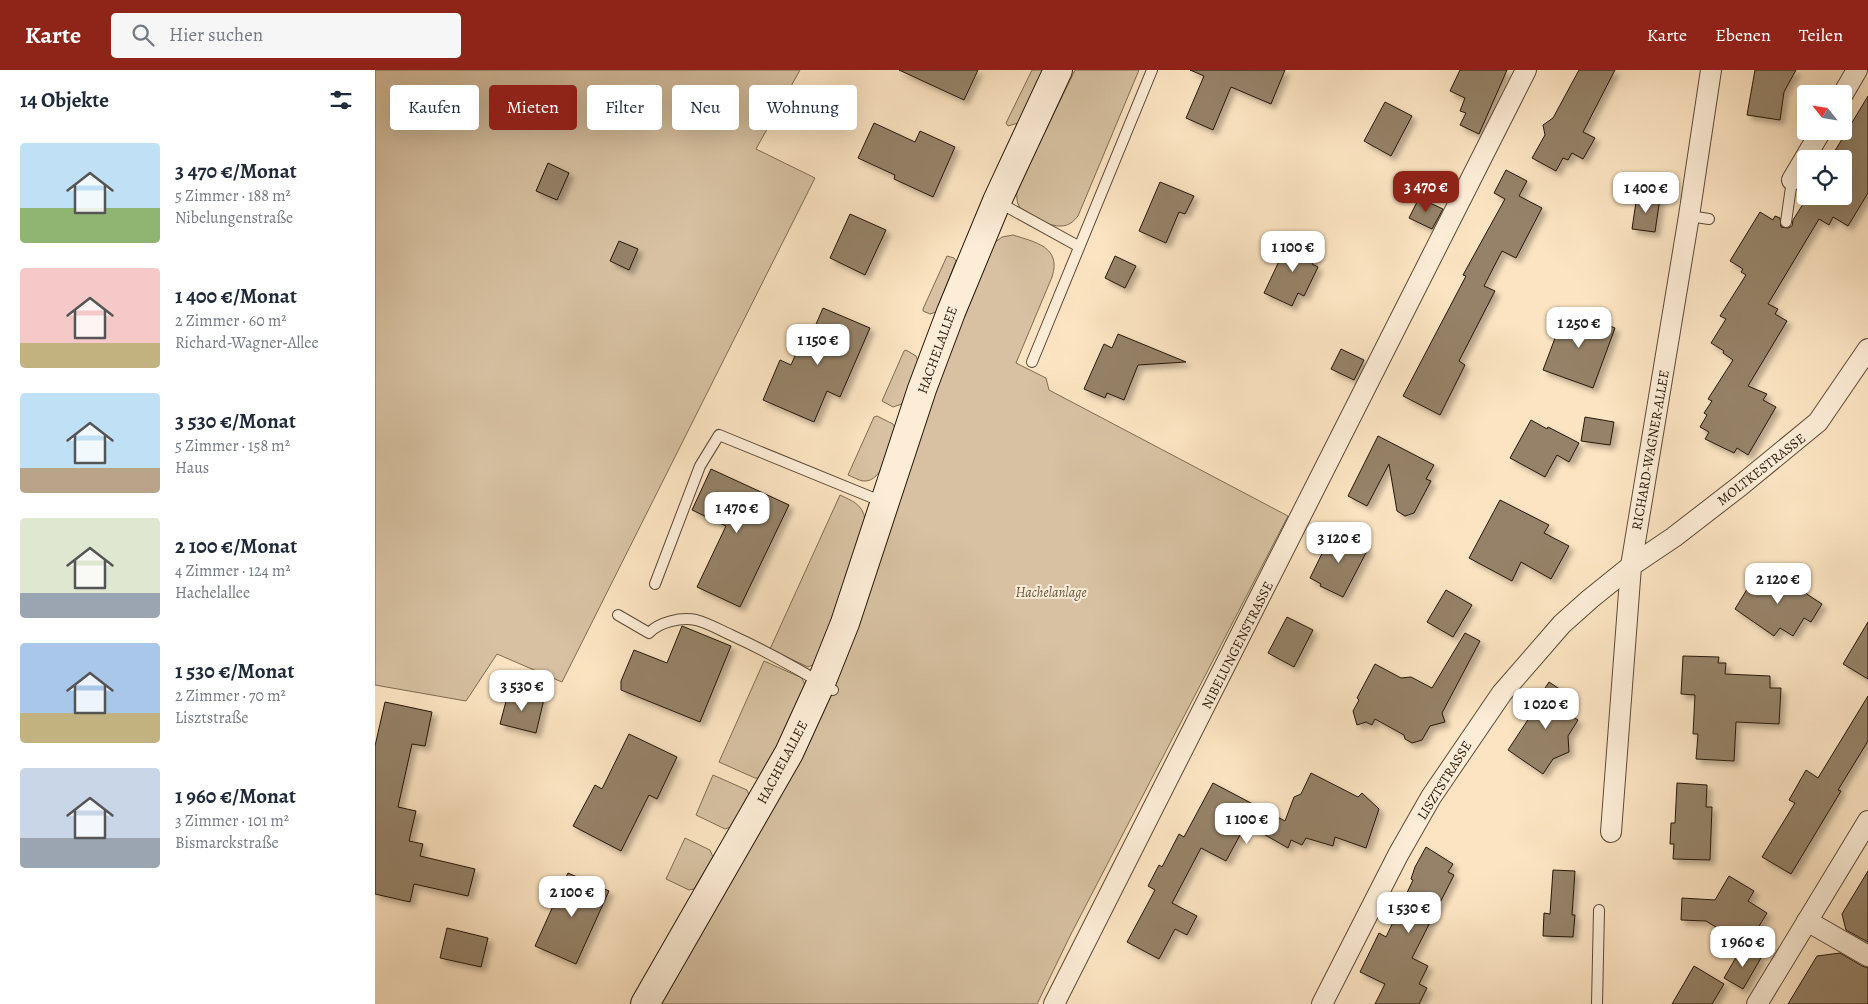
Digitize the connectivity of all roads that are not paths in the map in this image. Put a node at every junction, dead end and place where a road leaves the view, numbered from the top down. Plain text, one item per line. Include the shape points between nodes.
1 (1058, 70) edge
2 (1527, 70) edge
3 (1711, 70) edge
4 (1857, 70) edge
5 (1153, 75) edge
6 (1848, 85) edge
7 (1816, 140) edge
8 (1792, 180) joint
9 (997, 201) junction
10 (1689, 216) junction
11 (1709, 220) dead end
12 (1786, 222) dead end
13 (1078, 246) junction
14 (1868, 348) edge
15 (1032, 362) dead end
16 (885, 503) junction
17 (1631, 566) junction
18 (655, 584) dead end
19 (619, 615) dead end
20 (827, 686) junction
21 (1868, 821) edge
22 (1611, 832) dead end
23 (1599, 910) dead end
24 (1807, 921) junction
25 (1868, 956) edge
26 (645, 1004) edge
27 (1053, 1004) edge
28 (1322, 1004) edge
29 (1597, 1004) edge
30 (1757, 1004) edge

1 - 9 street, HACHELALLEE
2 - 27 street, NIBELUNGENSTRASSE
3 - 10 street, RICHARD-WAGNER-ALLEE
4 - 6 street
5 - 13 lane
7 - 8 street
8 - 12 lane
9 - 13 lane
9 - 16 street, HACHELALLEE via 922,389
10 - 11 lane
10 - 17 street, RICHARD-WAGNER-ALLEE
13 - 15 lane via 1060,302
14 - 17 street, MOLTKESTRASSE via 1818,422 1674,537
16 - 18 lane via 719,435 700,466
16 - 20 street, HACHELALLEE
17 - 22 street, RICHARD-WAGNER-ALLEE
17 - 28 street, LISZTSTRASSE via 1562,624 1501,693 1431,797
19 - 20 lane via 649,633 655,626 672,621 705,623
20 - 26 street, HACHELALLEE
21 - 24 street
23 - 29 lane
24 - 25 street
24 - 30 street

